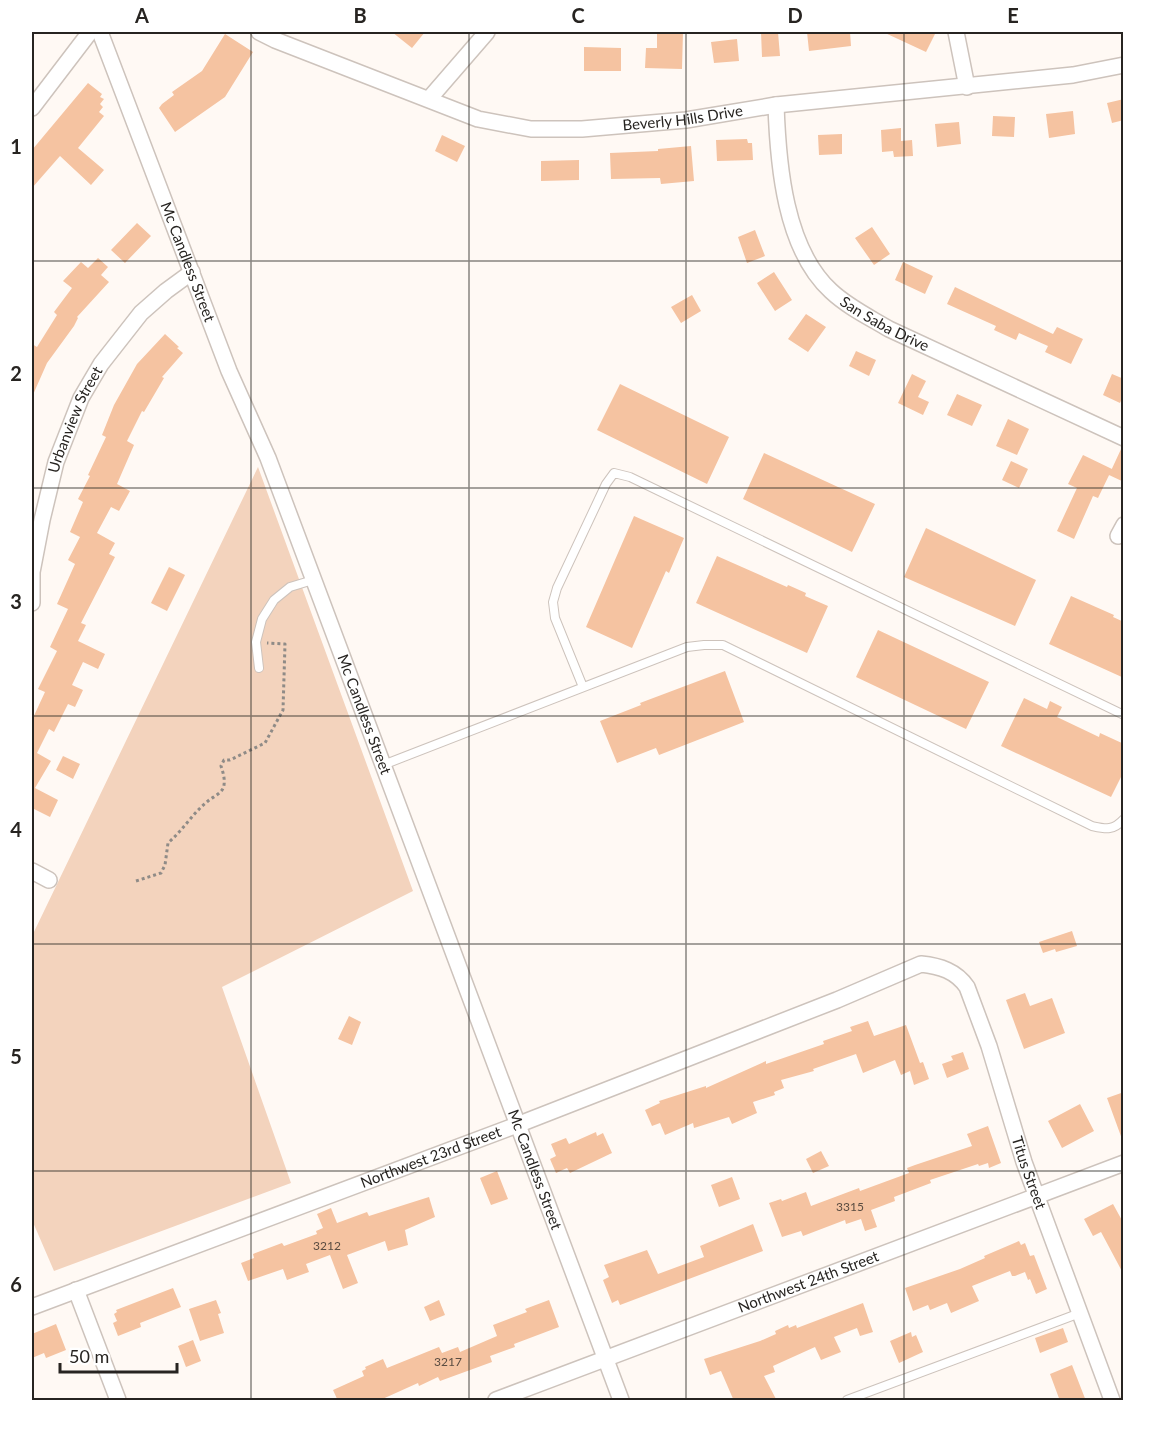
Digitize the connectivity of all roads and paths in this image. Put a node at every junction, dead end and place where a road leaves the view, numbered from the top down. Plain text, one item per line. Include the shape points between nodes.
1 (90, 32) edge
2 (100, 32) edge
3 (259, 32) edge
4 (487, 32) edge
5 (956, 32) edge
6 (1124, 65) edge
7 (967, 87) junction
8 (429, 99) junction
9 (776, 105) junction
10 (32, 108) edge
11 (192, 272) junction
12 (1124, 438) edge
13 (313, 580) junction
14 (32, 603) edge
15 (256, 642) junction
16 (259, 668) dead end
17 (583, 687) junction
18 (1124, 715) edge
19 (382, 765) junction
20 (1124, 819) edge
21 (32, 871) edge
22 (49, 880) dead end
23 (136, 881) dead end
24 (928, 965) joint
25 (517, 1125) junction
26 (1124, 1163) edge
27 (1036, 1196) junction
28 (76, 1290) junction
29 (32, 1307) edge
30 (1080, 1313) junction
31 (605, 1359) junction
32 (117, 1401) edge
33 (496, 1401) edge
34 (621, 1401) edge
35 (847, 1401) edge
36 (1112, 1401) edge

1 - 10 street
2 - 11 street, Mc Candless Street
3 - 8 street, Beverly Hills Drive
4 - 8 street
5 - 7 street
6 - 7 street, Beverly Hills Drive
7 - 9 street, Beverly Hills Drive
8 - 9 street, Beverly Hills Drive via 478,119 531,129 686,120
9 - 12 street, San Saba Drive via 783,184 798,245 811,269 830,291 889,329
11 - 13 street, Mc Candless Street
11 - 14 street, Urbanview Street via 141,313 101,364 81,398 56,462 44,508 32,572
13 - 15 lane via 290,587 274,600 262,619
13 - 19 street, Mc Candless Street
15 - 16 lane
15 - 23 path via 285,644 283,710 265,743 224,760 224,786 168,843 161,873
17 - 18 lane via 555,618 553,602 614,473 641,482
17 - 19 lane
17 - 20 lane via 687,647 723,645 1092,826 1117,827
19 - 25 street, Mc Candless Street
21 - 22 street
24 - 25 street, Northwest 23rd Street via 921,964
24 - 27 street, Titus Street via 952,972 967,987
25 - 28 street, Northwest 23rd Street
25 - 31 street, Mc Candless Street
26 - 27 street, Northwest 24th Street
27 - 30 street, Titus Street
27 - 31 street, Northwest 24th Street
28 - 29 street, Northwest 23rd Street
28 - 32 street
30 - 35 lane
30 - 36 street, Titus Street
31 - 33 street, Northwest 24th Street
31 - 34 street, Mc Candless Street

